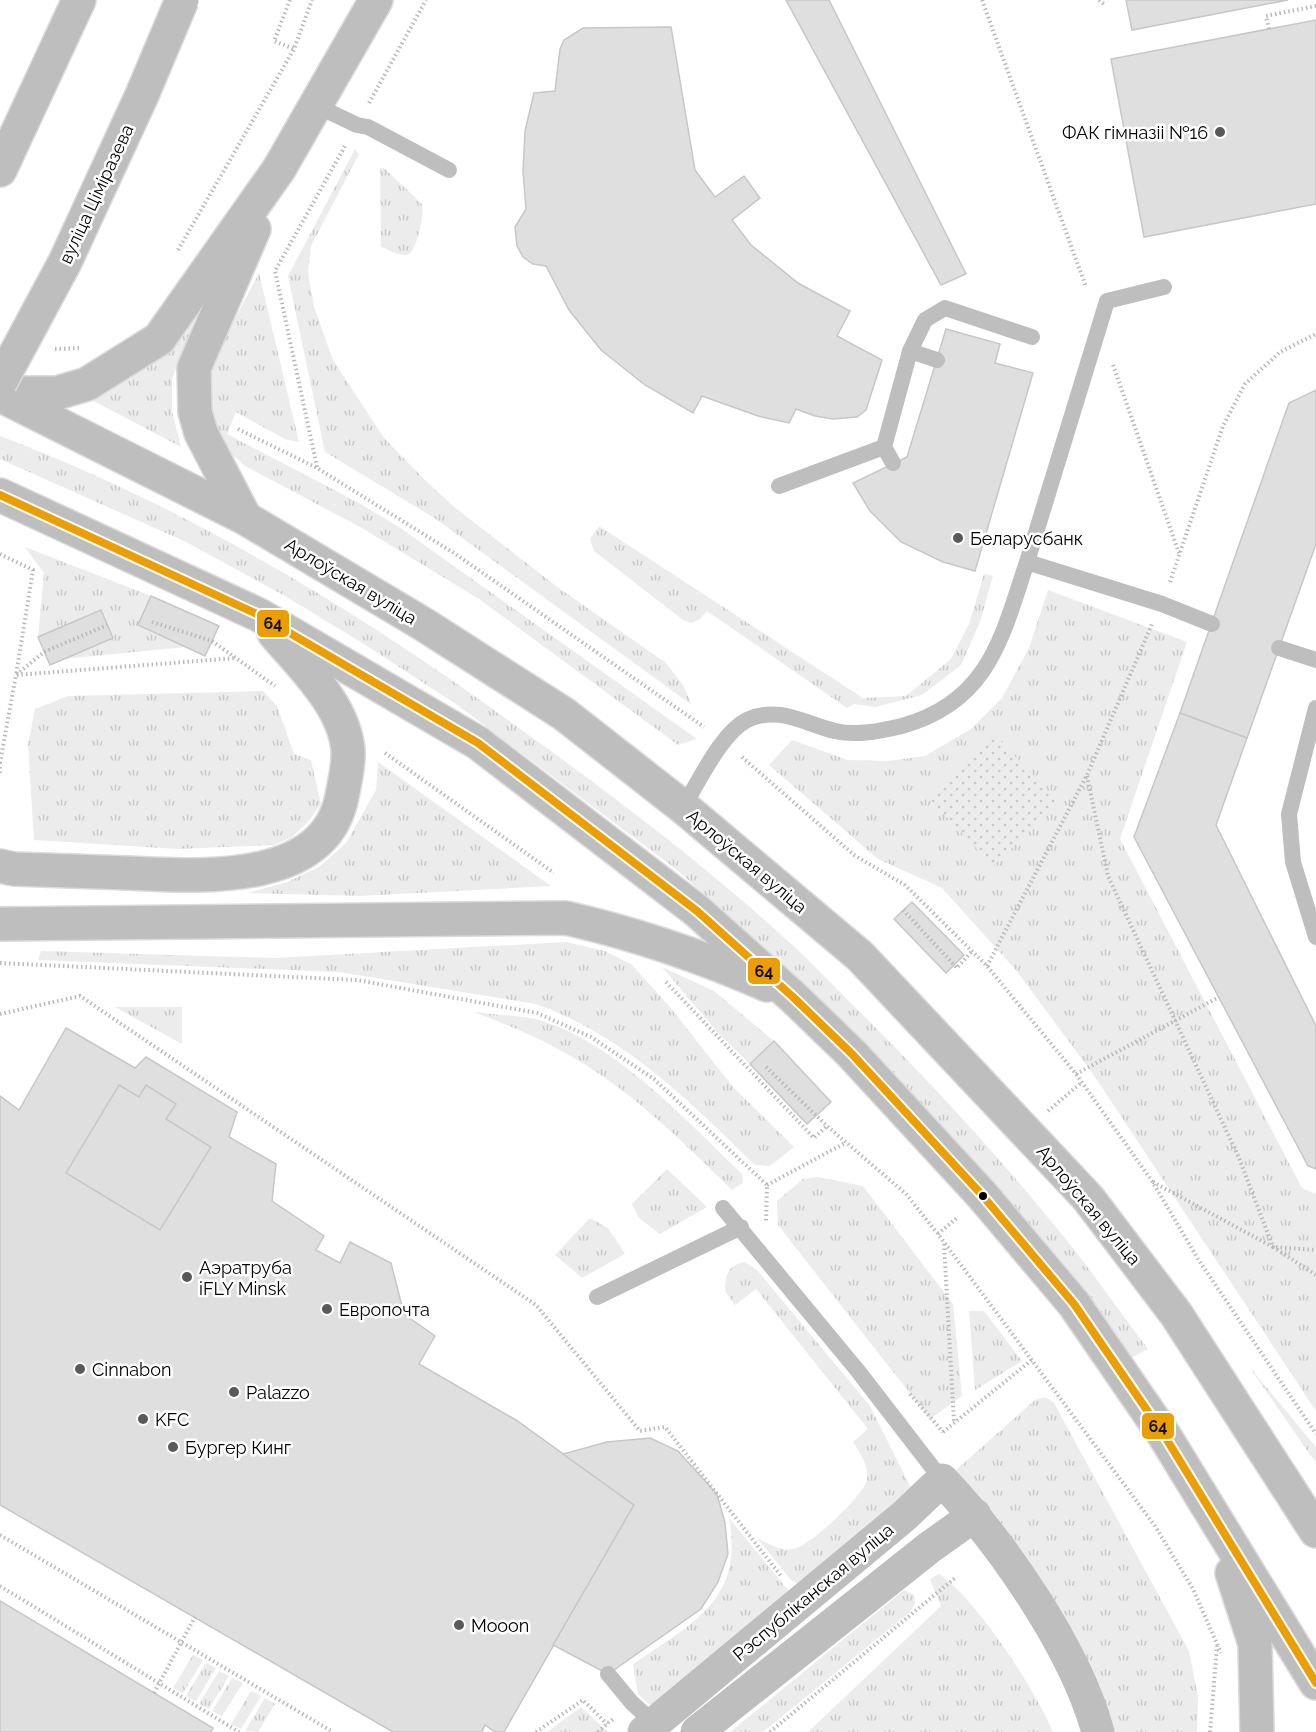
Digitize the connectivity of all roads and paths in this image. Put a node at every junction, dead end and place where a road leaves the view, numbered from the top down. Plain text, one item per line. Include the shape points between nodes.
1 (79, 0) edge
2 (182, 0) edge
3 (290, 0) edge
4 (312, 0) edge
5 (376, 0) edge
6 (426, 0) edge
7 (982, 0) edge
8 (1099, 0) edge
9 (1105, 5) dead end
10 (1316, 6) edge
11 (1269, 29) dead end
12 (294, 49) junction
13 (317, 106) junction
14 (357, 125) junction
15 (279, 169) junction
16 (0, 170) edge
17 (449, 170) dead end
18 (172, 261) dead end
19 (1164, 286) dead end
20 (1100, 325) junction
21 (1316, 334) edge
22 (1032, 338) dead end
23 (86, 348) dead end
24 (44, 350) dead end
25 (910, 351) junction
26 (937, 360) dead end
27 (0, 382) edge
28 (0, 394) edge
29 (229, 425) dead end
30 (884, 447) junction
31 (893, 463) dead end
32 (317, 468) junction
33 (779, 486) dead end
34 (0, 495) edge
35 (245, 518) junction
36 (0, 554) edge
37 (1179, 554) junction
38 (1027, 562) junction
39 (1162, 604) junction
40 (259, 615) junction
41 (152, 622) dead end
42 (1212, 624) dead end
43 (107, 625) dead end
44 (1279, 648) dead end
45 (236, 658) junction
46 (1316, 660) edge
47 (16, 675) junction
48 (281, 690) dead end
49 (1316, 708) edge
50 (724, 741) junction
51 (385, 753) dead end
52 (0, 763) edge
53 (0, 773) edge
54 (1087, 775) junction
55 (683, 807) junction
56 (0, 866) edge
57 (554, 873) dead end
58 (903, 910) dead end
59 (0, 924) edge
60 (1316, 937) edge
61 (973, 950) junction
62 (0, 963) edge
63 (987, 966) junction
64 (664, 980) dead end
65 (794, 997) junction
66 (1219, 997) dead end
67 (0, 1014) edge
68 (1175, 1021) junction
69 (766, 1066) dead end
70 (1076, 1074) junction
71 (1082, 1082) junction
72 (827, 1126) junction
73 (1025, 1130) junction
74 (845, 1143) junction
75 (1152, 1181) junction
76 (767, 1185) junction
77 (723, 1208) dead end
78 (766, 1224) dead end
79 (741, 1227) junction
80 (944, 1243) junction
81 (1273, 1247) junction
82 (1316, 1250) edge
83 (1316, 1275) edge
84 (597, 1297) dead end
85 (904, 1387) dead end
86 (954, 1422) dead end
87 (943, 1432) dead end
88 (1316, 1434) edge
89 (942, 1480) junction
90 (1197, 1491) junction
91 (975, 1515) junction
92 (1314, 1523) edge
93 (0, 1534) edge
94 (782, 1578) dead end
95 (955, 1578) dead end
96 (0, 1586) edge
97 (195, 1617) dead end
98 (1217, 1646) junction
99 (1223, 1656) dead end
100 (608, 1674) dead end
101 (1316, 1683) edge
102 (154, 1693) dead end
103 (607, 1724) dead end
104 (653, 1729) edge
105 (239, 1732) edge
106 (333, 1732) edge
107 (536, 1732) edge
108 (697, 1732) edge
109 (770, 1732) edge
110 (1098, 1732) edge
111 (1210, 1732) edge
112 (1257, 1732) edge

1 - 16 main road
2 - 27 main road, вуліца Ціміразева, bridge via 65,262
3 - 12 path via 274,41
4 - 12 path
5 - 13 main road
6 - 14 path
7 - 20 path
8 - 9 path
10 - 11 path via 1266,16
12 - 18 path
13 - 14 lane
13 - 15 main road
14 - 17 lane via 368,127
14 - 32 path via 275,271
15 - 28 main road via 159,339 87,384 57,393
15 - 35 main road via 195,368 195,412 201,433
19 - 20 lane via 1107,301
20 - 37 path
20 - 38 lane
21 - 37 path via 1280,352 1245,384 1223,426
22 - 25 lane via 945,308 925,320
23 - 24 path
25 - 26 lane
25 - 30 lane
28 - 35 main road, Арлоўская вуліца
29 - 32 path
30 - 31 lane
30 - 33 lane
32 - 50 path via 454,553
34 - 40 main road
35 - 55 main road, Арлоўская вуліца via 564,714
36 - 47 path via 33,570
37 - 39 path
38 - 39 lane
38 - 50 lane via 998,648 978,678 952,703 923,720 876,733 836,732 792,716 762,715 745,721
39 - 42 lane
39 - 54 path
40 - 56 main road via 335,710 348,750 340,810 321,838 301,853 261,870 213,877
40 - 65 main road via 478,743 698,911
41 - 45 path via 212,641
43 - 47 path via 44,652
44 - 46 lane
45 - 47 path
45 - 48 path
47 - 52 path
49 - 60 lane via 1289,814 1293,862
50 - 55 lane
50 - 61 path via 854,855 905,885
51 - 57 path
52 - 53 path
54 - 63 path
54 - 68 path via 1108,876
55 - 73 main road, Арлоўская вуліца via 860,956
58 - 61 path via 957,968
59 - 65 main road via 566,918 673,946
61 - 63 path
62 - 76 path via 357,980 537,1012 591,1037 654,1079
63 - 70 path
64 - 72 path via 814,1138
65 - 90 main road via 982,1195 1074,1304 1164,1435
66 - 68 path
67 - 94 path via 80,996 536,1305 640,1431 665,1426
68 - 70 path
68 - 81 path via 1239,1158
69 - 72 path
70 - 71 path
71 - 73 path
71 - 75 path
72 - 74 path
73 - 92 main road, Арлоўская вуліца via 1088,1198 1176,1314
74 - 76 path
74 - 80 path via 906,1194
75 - 81 path
75 - 88 path via 1198,1259
76 - 78 path
77 - 79 lane
79 - 84 lane
79 - 89 lane
80 - 86 path
80 - 98 path via 1155,1526 1193,1589
81 - 82 path
81 - 83 path
85 - 87 path
89 - 91 main road
89 - 104 main road, Рэспубліканская вуліца
90 - 101 main road
90 - 112 main road via 1238,1586 1255,1644
91 - 108 main road, Рэспубліканская вуліца
91 - 110 main road via 1050,1624 1089,1700
93 - 106 path
95 - 109 path
96 - 105 path
97 - 102 path, bridge
98 - 99 path
98 - 111 path
100 - 104 lane
103 - 107 path via 583,1700

